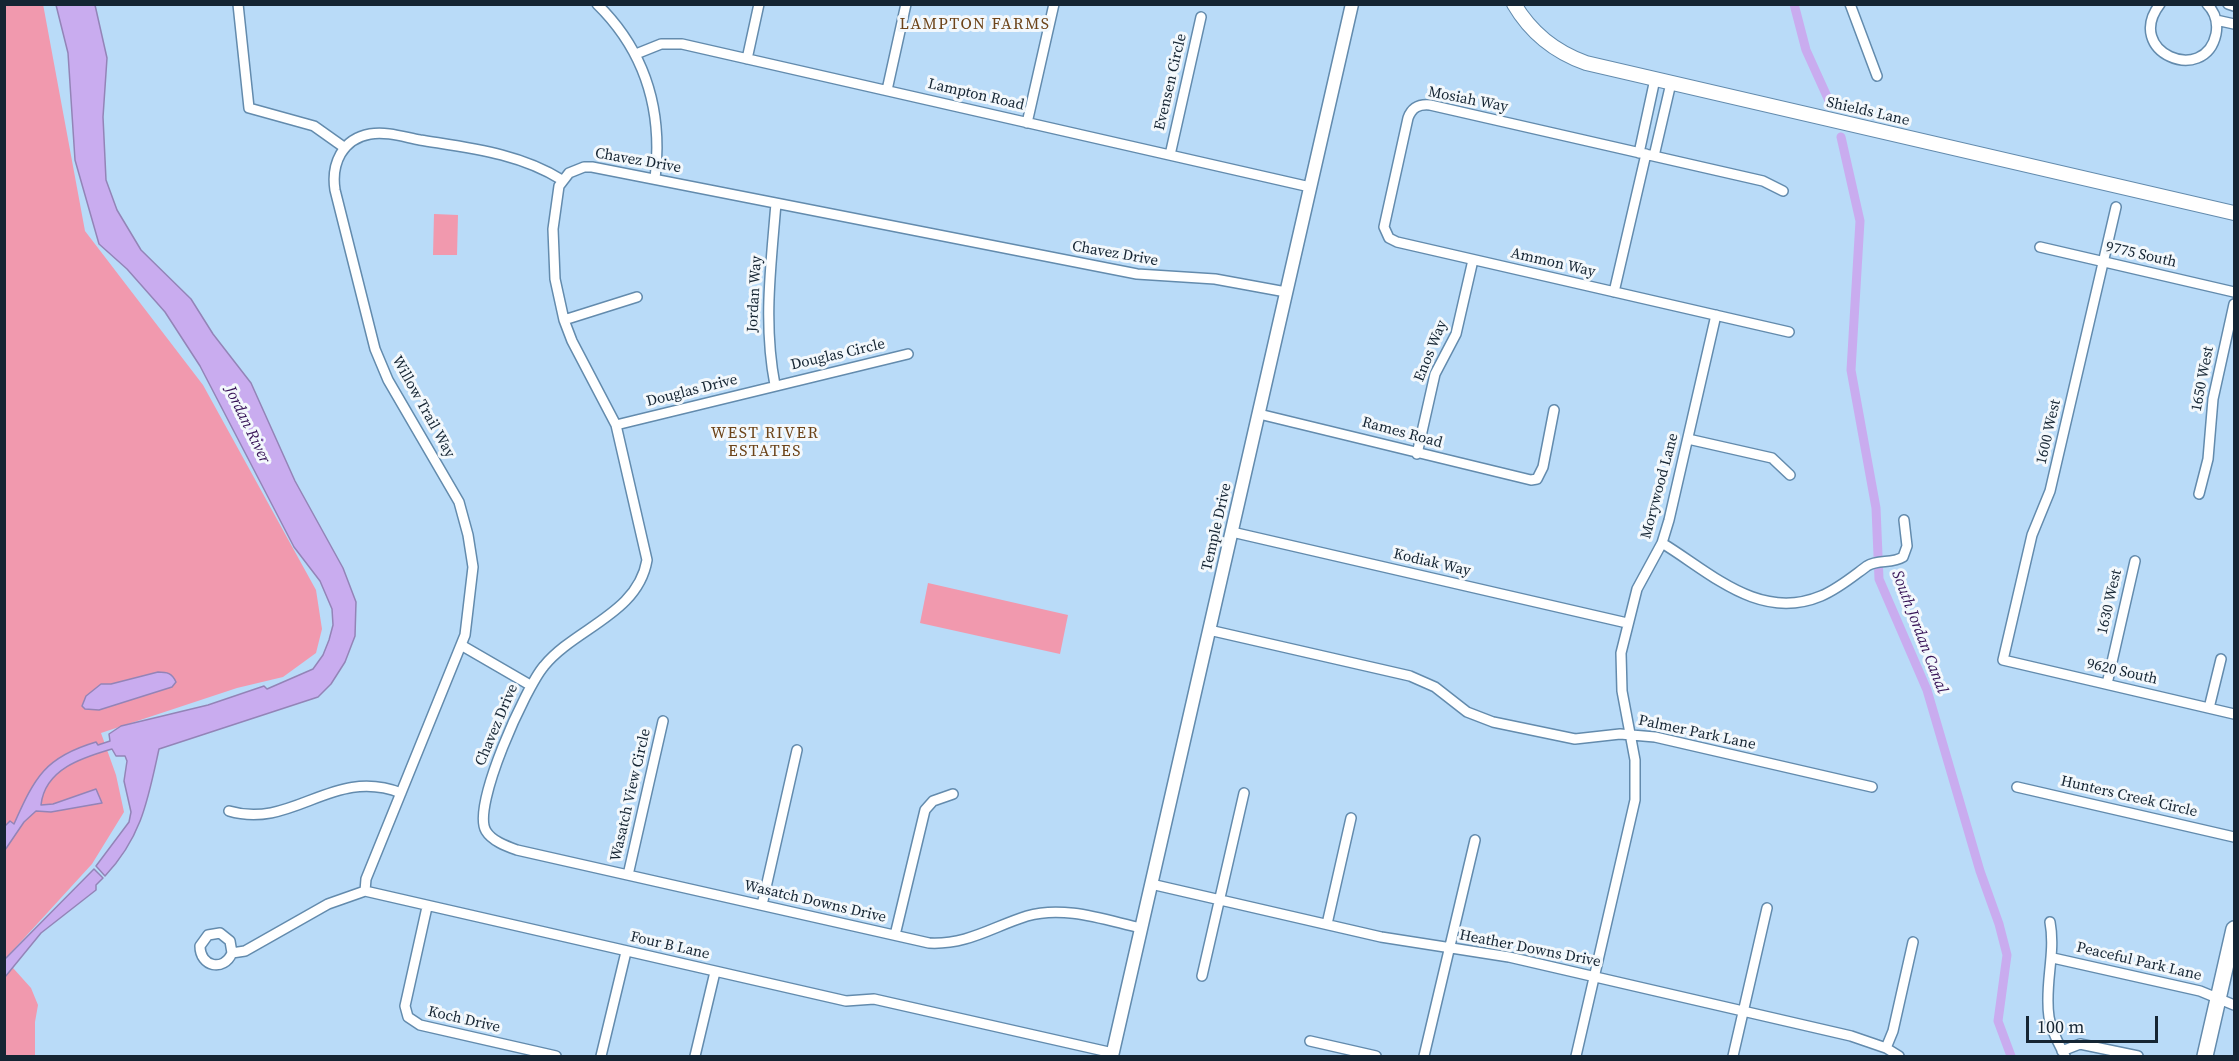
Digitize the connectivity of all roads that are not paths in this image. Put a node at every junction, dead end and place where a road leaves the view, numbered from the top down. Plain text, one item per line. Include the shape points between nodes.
1 (238, 4) edge
2 (759, 4) edge
3 (906, 4) edge
4 (1054, 4) edge
5 (1352, 4) edge
6 (1514, 4) edge
7 (1850, 4) edge
8 (2160, 4) edge
9 (2206, 4) edge
10 (2228, 4) edge
11 (598, 5) edge
12 (2235, 6) edge
13 (1201, 17) dead end
14 (2216, 20) junction
15 (2235, 24) edge
16 (636, 54) junction
17 (747, 59) junction
18 (1877, 76) dead end
19 (1655, 80) junction
20 (1671, 83) junction
21 (887, 90) junction
22 (1027, 123) junction
23 (345, 148) junction
24 (1170, 155) junction
25 (1646, 155) junction
26 (655, 179) junction
27 (562, 180) junction
28 (1310, 187) junction
29 (1783, 191) dead end
30 (776, 203) junction
31 (2116, 207) dead end
32 (2235, 213) edge
33 (1386, 235) joint
34 (2040, 247) dead end
35 (1473, 260) junction
36 (2103, 261) junction
37 (1286, 292) junction
38 (1614, 292) junction
39 (2235, 292) edge
40 (637, 297) dead end
41 (2235, 304) edge
42 (1716, 315) junction
43 (564, 320) junction
44 (1789, 332) dead end
45 (908, 354) dead end
46 (775, 385) junction
47 (1554, 410) dead end
48 (1258, 414) junction
49 (616, 425) junction
50 (1688, 439) junction
51 (1417, 454) junction
52 (1790, 475) dead end
53 (2199, 494) dead end
54 (1904, 520) dead end
55 (1232, 532) junction
56 (1662, 543) junction
57 (2135, 561) dead end
58 (1627, 623) junction
59 (1209, 630) junction
60 (461, 645) junction
61 (2221, 659) dead end
62 (2003, 660) joint
63 (530, 684) junction
64 (2107, 684) junction
65 (2209, 708) junction
66 (2235, 714) edge
67 (663, 721) dead end
68 (1632, 734) junction
69 (797, 750) dead end
70 (1872, 787) dead end
71 (2017, 787) dead end
72 (401, 793) junction
73 (1244, 793) dead end
74 (953, 794) dead end
75 (229, 811) dead end
76 (1351, 818) dead end
77 (486, 830) joint
78 (2235, 837) edge
79 (1475, 840) dead end
80 (628, 875) junction
81 (1151, 884) junction
82 (365, 891) junction
83 (1219, 900) junction
84 (762, 905) junction
85 (427, 907) junction
86 (1767, 908) dead end
87 (2050, 922) dead end
88 (1327, 924) junction
89 (1141, 928) junction
90 (2235, 929) edge
91 (896, 935) junction
92 (1913, 942) dead end
93 (1450, 948) junction
94 (626, 952) junction
95 (232, 953) dead end
96 (2053, 958) junction
97 (715, 972) junction
98 (1202, 976) dead end
99 (1594, 976) junction
100 (2219, 998) junction
101 (2235, 1005) edge
102 (1744, 1011) junction
103 (1310, 1041) dead end
104 (1886, 1048) junction
105 (2063, 1054) edge
106 (1112, 1055) edge
107 (556, 1056) edge
108 (601, 1056) edge
109 (695, 1056) edge
110 (1376, 1056) edge
111 (1424, 1056) edge
112 (1576, 1056) edge
113 (1733, 1056) edge
114 (1899, 1056) edge
115 (2138, 1056) edge
116 (2205, 1056) edge

1 - 23 street via 249,108 314,126
2 - 17 street
3 - 21 street
4 - 22 street
5 - 28 street, Temple Drive
6 - 19 main road, Shields Lane via 1536,33 1564,54
7 - 18 street
8 - 14 street via 2151,20 2151,34 2160,51 2176,60 2195,59 2210,47 2217,30
9 - 14 street
10 - 12 street
11 - 16 street
13 - 24 street, Evensen Circle
14 - 15 street
16 - 17 street, Lampton Road via 671,43
16 - 26 street via 656,114
17 - 21 street, Lampton Road
19 - 20 main road, Shields Lane
19 - 25 street
20 - 25 street
20 - 32 main road, Shields Lane
21 - 22 street, Lampton Road
22 - 24 street, Lampton Road
23 - 27 street via 361,136 389,134 498,153
23 - 60 street, Willow Trail Way via 334,167 333,179 375,350 464,516 473,567
24 - 28 street, Lampton Road
25 - 29 street via 1763,181
25 - 33 street, Mosiah Way via 1419,105 1408,118 1384,223
25 - 38 street
26 - 27 street, Chavez Drive via 584,167
26 - 30 street, Chavez Drive
27 - 43 street, Chavez Drive via 555,207 553,253
28 - 37 street, Temple Drive
30 - 37 street, Chavez Drive via 1137,274 1215,279
30 - 46 street, Jordan Way via 767,318
31 - 36 street, 1600 West
33 - 35 street, Ammon Way via 1397,242
34 - 36 street, 9775 South
35 - 38 street, Ammon Way
35 - 51 street, Enos Way via 1456,334 1435,374
36 - 39 street, 9775 South
36 - 62 street, 1600 West via 2050,491 2032,535
37 - 48 street, Temple Drive
38 - 42 street, Ammon Way
40 - 43 street
41 - 53 street, 1650 West via 2213,399 2208,459
42 - 44 street, Ammon Way
42 - 50 street, Morywood Lane
43 - 49 street, Chavez Drive
45 - 46 street, Douglas Circle
46 - 49 street, Douglas Drive
47 - 51 street, Rames Road via 1537,479
48 - 51 street, Rames Road via 1386,443
48 - 55 street, Temple Drive
49 - 63 street, Chavez Drive via 646,549 646,566 626,602 565,644
50 - 52 street via 1772,458
50 - 56 street, Morywood Lane
54 - 56 street via 1906,552 1897,560 1878,562 1821,596 1779,603 1738,592
55 - 58 street, Kodiak Way
55 - 59 street, Temple Drive
56 - 58 street, Morywood Lane via 1637,589
57 - 64 street, 1630 West
58 - 68 street, Morywood Lane via 1620,672
59 - 68 street, Palmer Park Lane via 1410,676 1434,687 1467,712 1494,722 1575,739
59 - 81 street, Temple Drive
60 - 63 street
60 - 72 street, Willow Trail Way
61 - 65 street
62 - 64 street, 9620 South
63 - 77 street, Chavez Drive via 485,796
64 - 65 street, 9620 South
65 - 66 street, 9620 South
67 - 80 street, Wasatch View Circle
68 - 70 street, Palmer Park Lane
68 - 99 street, Morywood Lane via 1635,800
69 - 84 street
71 - 78 street, Hunters Creek Circle
72 - 75 street via 380,786 351,786 259,815
72 - 82 street, Willow Trail Way via 366,879
73 - 83 street
74 - 91 street via 933,801 925,810
76 - 88 street
77 - 80 street, Wasatch Downs Drive via 517,850
79 - 93 street
80 - 84 street, Wasatch Downs Drive
81 - 83 street, Heather Downs Drive
81 - 89 street, Temple Drive
82 - 85 street, Four B Lane
82 - 95 street via 328,904 245,951
83 - 88 street, Heather Downs Drive
83 - 98 street
84 - 91 street, Wasatch Downs Drive
85 - 94 street, Four B Lane
85 - 107 street, Koch Drive via 405,1006 410,1020
86 - 102 street
87 - 96 street
88 - 93 street, Heather Downs Drive
89 - 91 street, Wasatch Downs Drive via 1080,914 1053,913 1026,916 956,942 929,943
89 - 106 street, Temple Drive
90 - 100 main road
92 - 104 street
93 - 99 street, Heather Downs Drive
93 - 111 street
94 - 97 street, Four B Lane
94 - 108 street
96 - 100 street, Peaceful Park Lane
96 - 105 street via 2048,1013
97 - 106 street, Four B Lane via 846,1001 879,1000
97 - 109 street
99 - 102 street, Heather Downs Drive
99 - 112 street, Morywood Lane
100 - 101 street, Peaceful Park Lane
100 - 116 main road
102 - 104 street, Heather Downs Drive
102 - 113 street
103 - 110 street
104 - 114 street, Heather Downs Drive
105 - 115 street via 2080,1044

